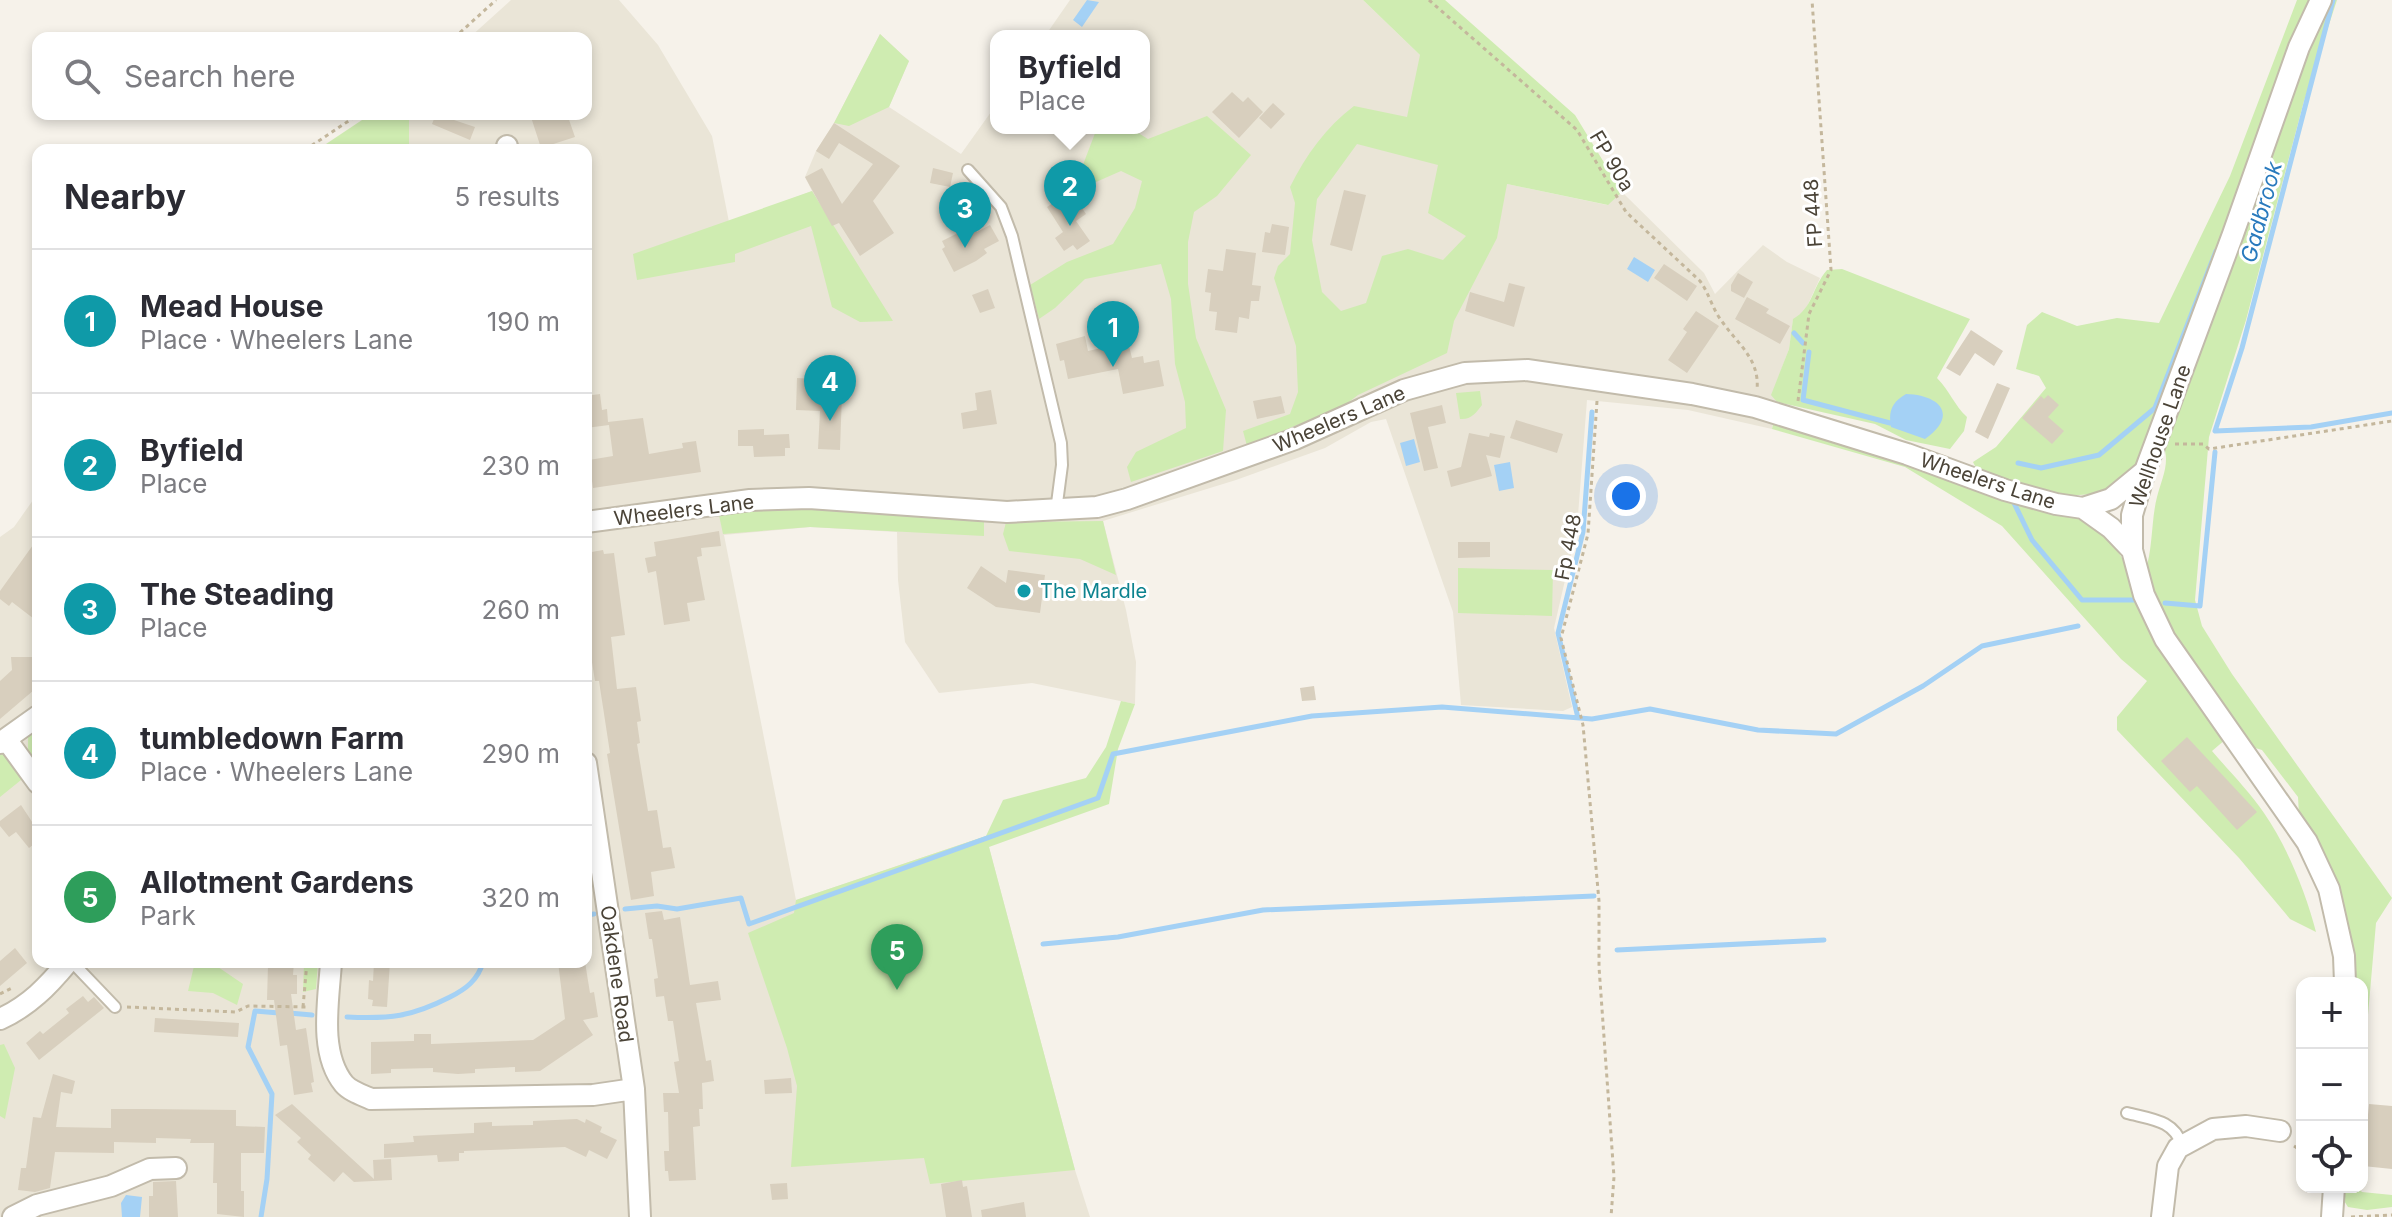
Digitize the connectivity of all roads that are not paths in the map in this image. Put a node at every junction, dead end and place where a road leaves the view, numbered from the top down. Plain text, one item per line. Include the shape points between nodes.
1 (2321, 0) edge
2 (968, 170) dead end
3 (2145, 471) junction
4 (2083, 508) junction
5 (1056, 511) junction
6 (592, 521) edge
7 (2132, 550) junction
8 (32, 720) edge
9 (3, 741) edge
10 (32, 776) edge
11 (592, 804) edge
12 (65, 968) edge
13 (76, 968) edge
14 (331, 968) edge
15 (2345, 977) edge
16 (115, 1007) road end
17 (0, 1019) edge
18 (634, 1089) junction
19 (2127, 1113) dead end
20 (2280, 1131) dead end
21 (2182, 1146) junction
22 (176, 1168) dead end
23 (2334, 1193) edge
24 (13, 1217) edge
25 (640, 1217) edge
26 (2162, 1217) edge
27 (2332, 1217) edge

1 - 3 street, Wellhouse Lane via 2299,47
2 - 5 lane via 1001,207 1012,236 1061,443
3 - 4 street, Wheelers Lane via 2111,499
3 - 7 street, Wellhouse Lane via 2132,515
4 - 5 street, Wheelers Lane via 2005,490 1755,407 1527,370 1465,373 1404,390 1295,439 1127,499
4 - 7 street, Wheelers Lane
5 - 6 street, Wheelers Lane via 994,512 809,498 750,500
7 - 15 street, Wellhouse Lane via 2144,595 2165,639 2307,842 2329,889
8 - 9 street
9 - 10 street
11 - 18 street, Oakdene Road
12 - 17 street via 44,991
13 - 16 lane
14 - 18 street via 328,1038 334,1069 346,1086 371,1099 593,1095
18 - 25 street, Oakdene Road
19 - 21 lane via 2172,1126
20 - 21 street via 2213,1129
21 - 26 street via 2168,1166
22 - 24 street via 150,1169
23 - 27 street

